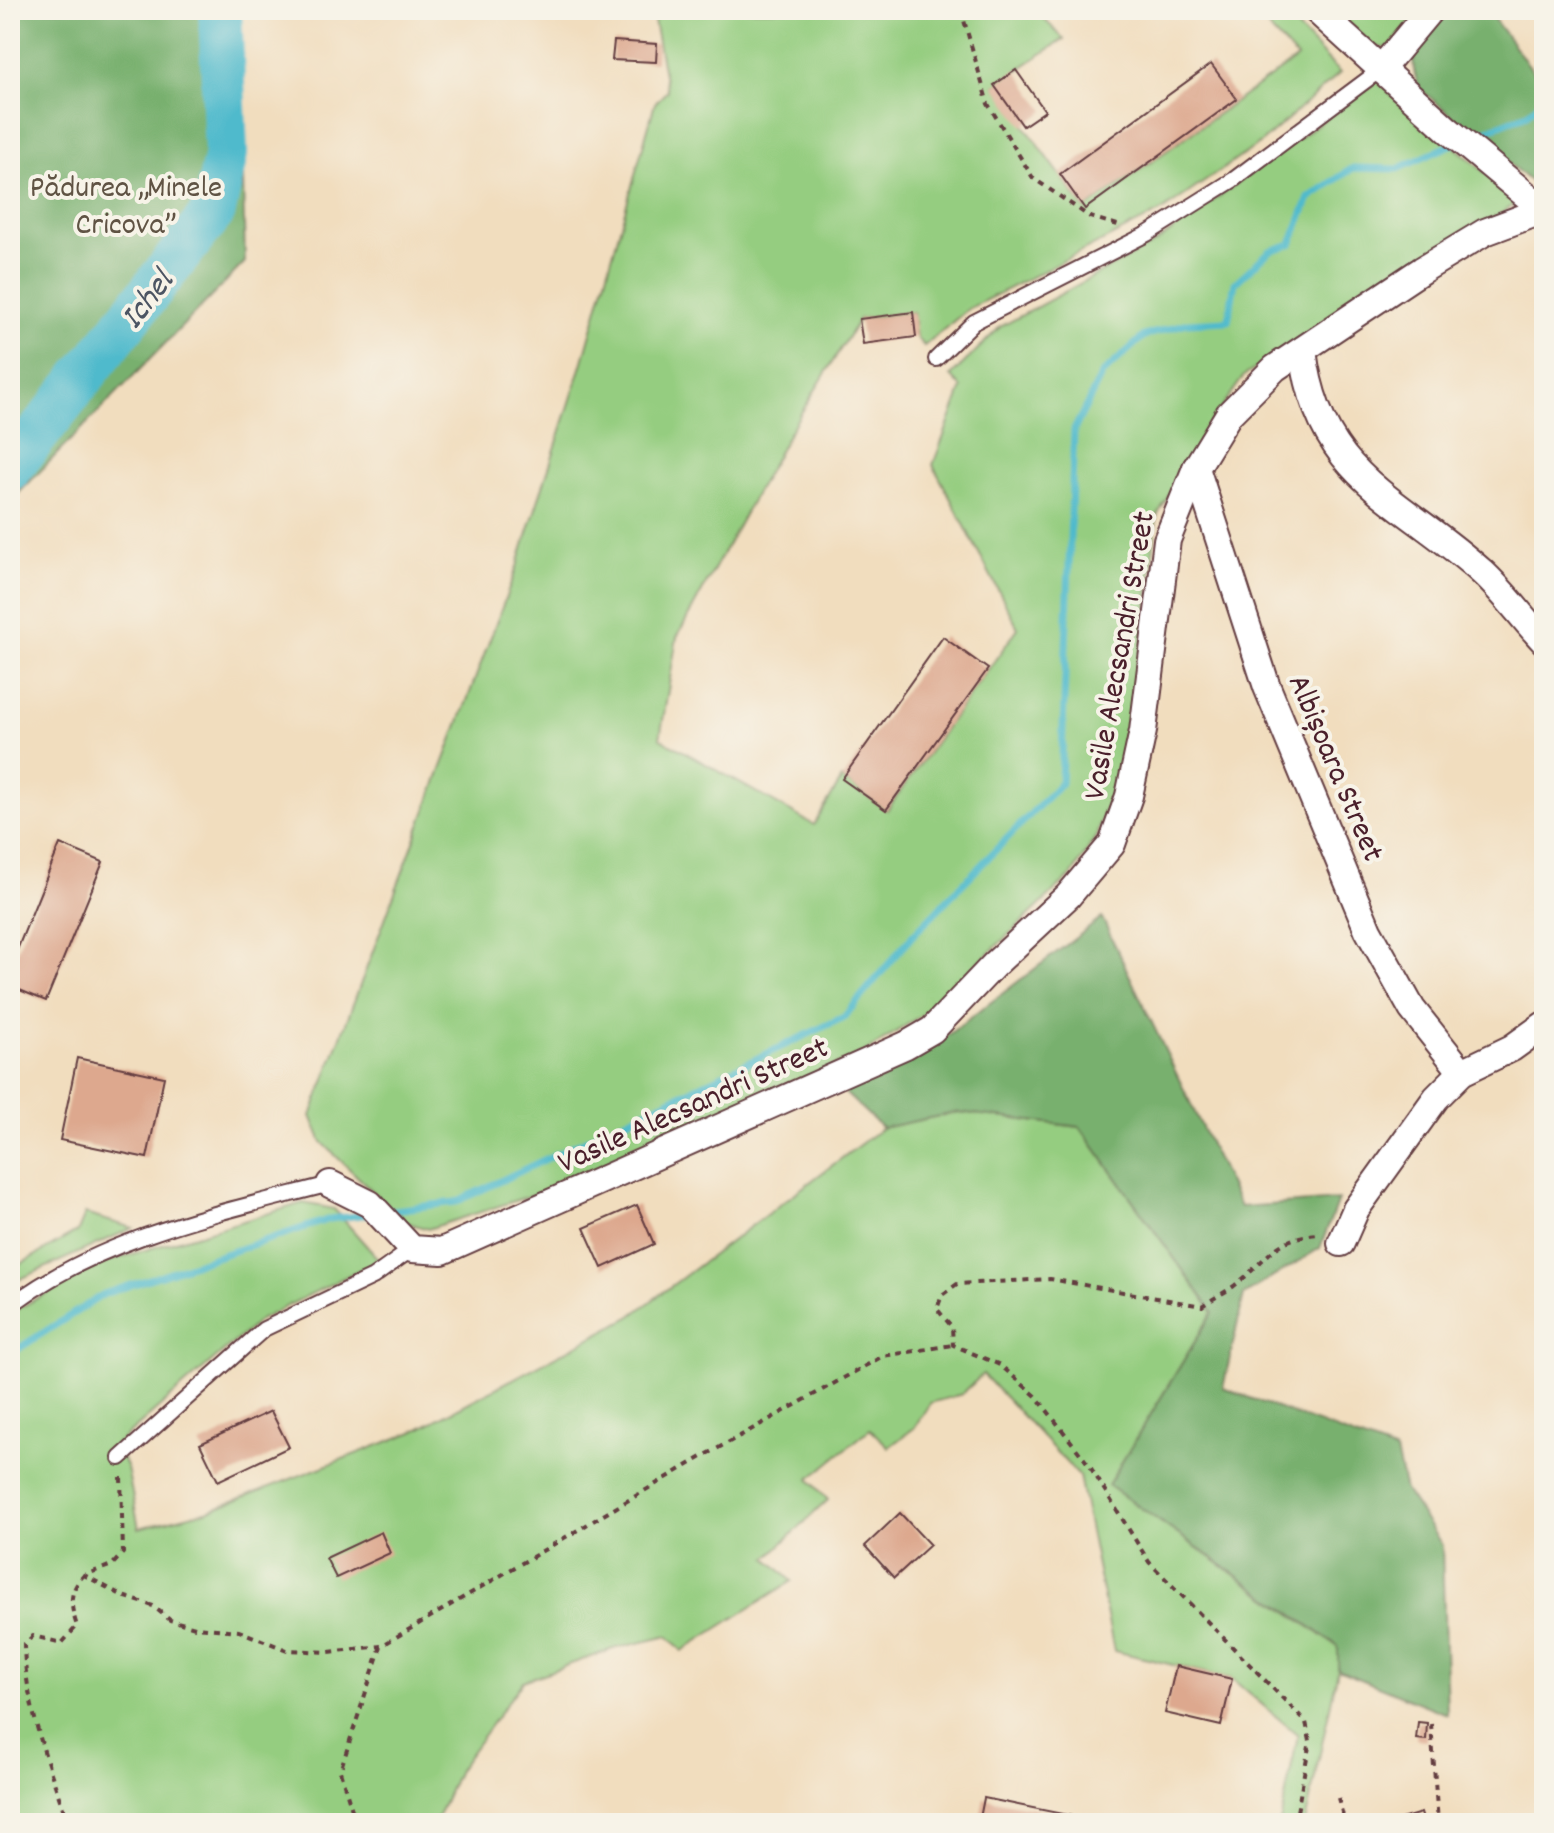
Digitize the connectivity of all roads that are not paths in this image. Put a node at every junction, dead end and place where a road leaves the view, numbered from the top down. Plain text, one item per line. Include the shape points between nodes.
1 (1316, 10) edge
2 (1430, 10) edge
3 (1380, 70) junction
4 (1544, 210) edge
5 (1303, 350) junction
6 (936, 359) dead end
7 (1196, 468) junction
8 (1544, 641) edge
9 (1544, 1025) edge
10 (1462, 1072) junction
11 (330, 1184) joint
12 (1342, 1238) road end
13 (412, 1249) junction
14 (10, 1306) edge
15 (120, 1458) road end

1 - 3 street, Vasile Alecsandri Street
2 - 3 street
3 - 4 street, Vasile Alecsandri Street
3 - 6 lane via 1233,180 1147,234 974,322
4 - 5 street, Vasile Alecsandri Street via 1485,232
5 - 7 street, Vasile Alecsandri Street via 1229,414
5 - 8 street via 1319,418 1339,452 1386,500 1481,571
7 - 10 street, Albișoara Street via 1267,687 1368,930 1412,1009
7 - 13 street, Vasile Alecsandri Street via 1167,540 1143,731 1129,796 1112,844 1068,896 918,1040 442,1251
9 - 10 street via 1512,1048
10 - 12 street via 1436,1098 1356,1209
11 - 13 street via 370,1204
11 - 14 lane via 130,1240 33,1288
13 - 15 lane via 373,1277 264,1329

